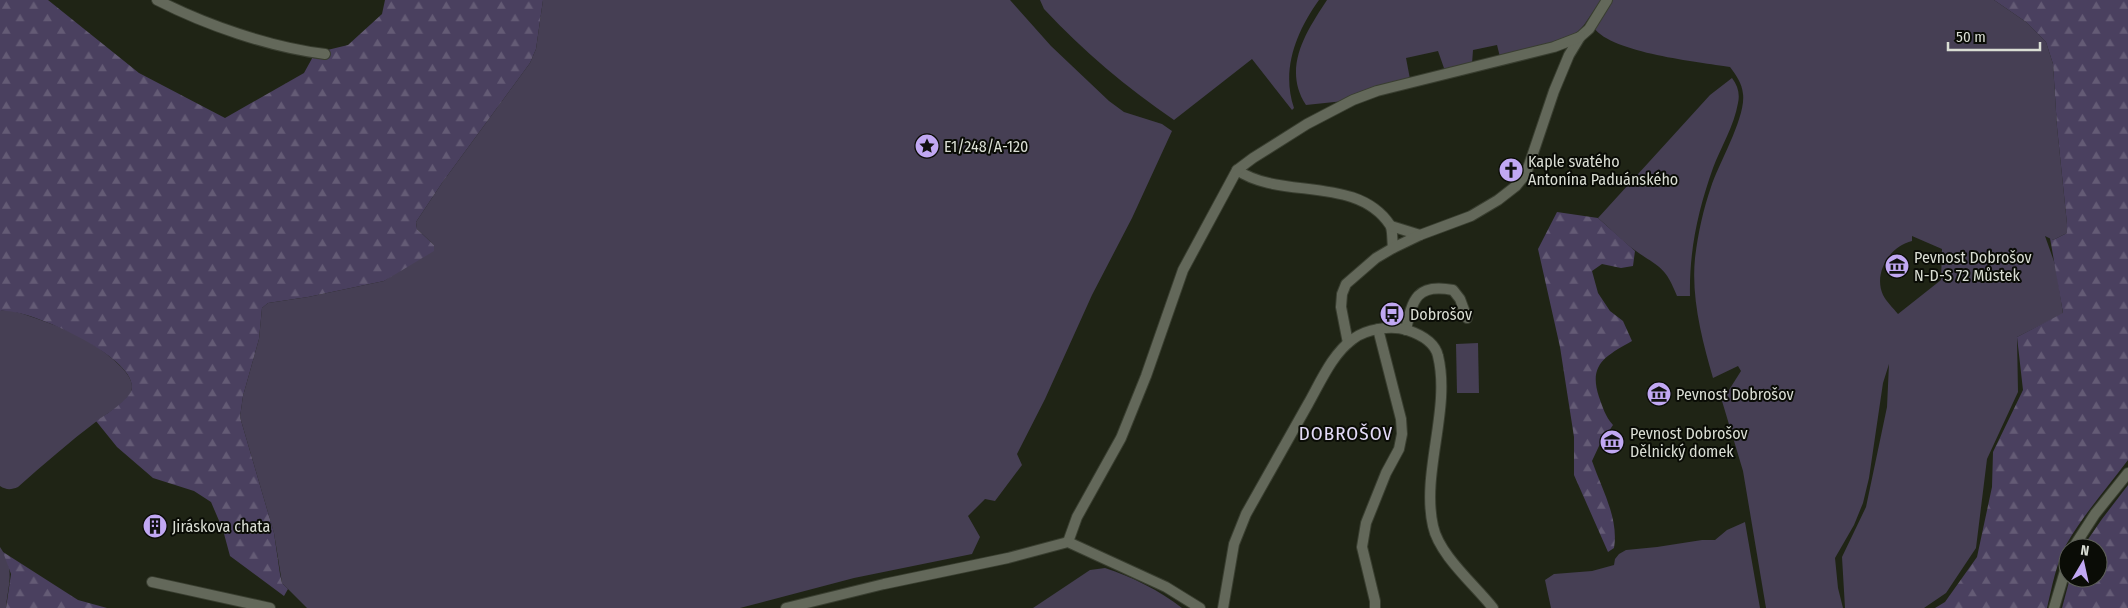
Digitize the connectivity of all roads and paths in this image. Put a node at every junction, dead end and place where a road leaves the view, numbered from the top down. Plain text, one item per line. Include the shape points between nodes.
1 (157, 0) edge
2 (1607, 0) edge
3 (1580, 37) junction
4 (325, 54) dead end
5 (1237, 170) junction
6 (1391, 226) junction
7 (1420, 235) junction
8 (1393, 248) junction
9 (1467, 318) dead end
10 (1378, 329) junction
11 (1406, 330) junction
12 (1348, 343) junction
13 (2128, 473) edge
14 (2080, 538) edge
15 (1068, 542) junction
16 (152, 582) dead end
17 (2060, 588) edge
18 (270, 608) edge
19 (786, 608) edge
20 (1200, 608) edge
21 (1222, 608) edge
22 (1375, 608) edge
23 (1493, 608) edge
24 (2054, 608) edge

1 - 4 street via 188,15 248,35 305,52
2 - 3 street via 1589,29
3 - 5 street via 1554,47 1377,91 1353,100 1307,124
3 - 7 street via 1554,91 1526,174 1516,186 1478,212
5 - 6 street via 1245,176 1282,186 1333,192 1352,198 1367,205
5 - 15 street via 1183,270 1121,438 1077,517
6 - 7 street
6 - 8 street
7 - 8 street
8 - 12 street via 1346,284 1340,306
9 - 11 street via 1453,290 1432,289 1423,291 1413,301
10 - 11 street
10 - 12 street
10 - 22 street via 1402,434 1399,449 1366,523 1362,546
11 - 23 street via 1432,345 1440,362 1431,488 1433,527 1448,554
12 - 21 street via 1329,366 1246,514 1234,544
13 - 14 street
15 - 19 street
15 - 20 street via 1166,588
16 - 18 street
17 - 24 street

